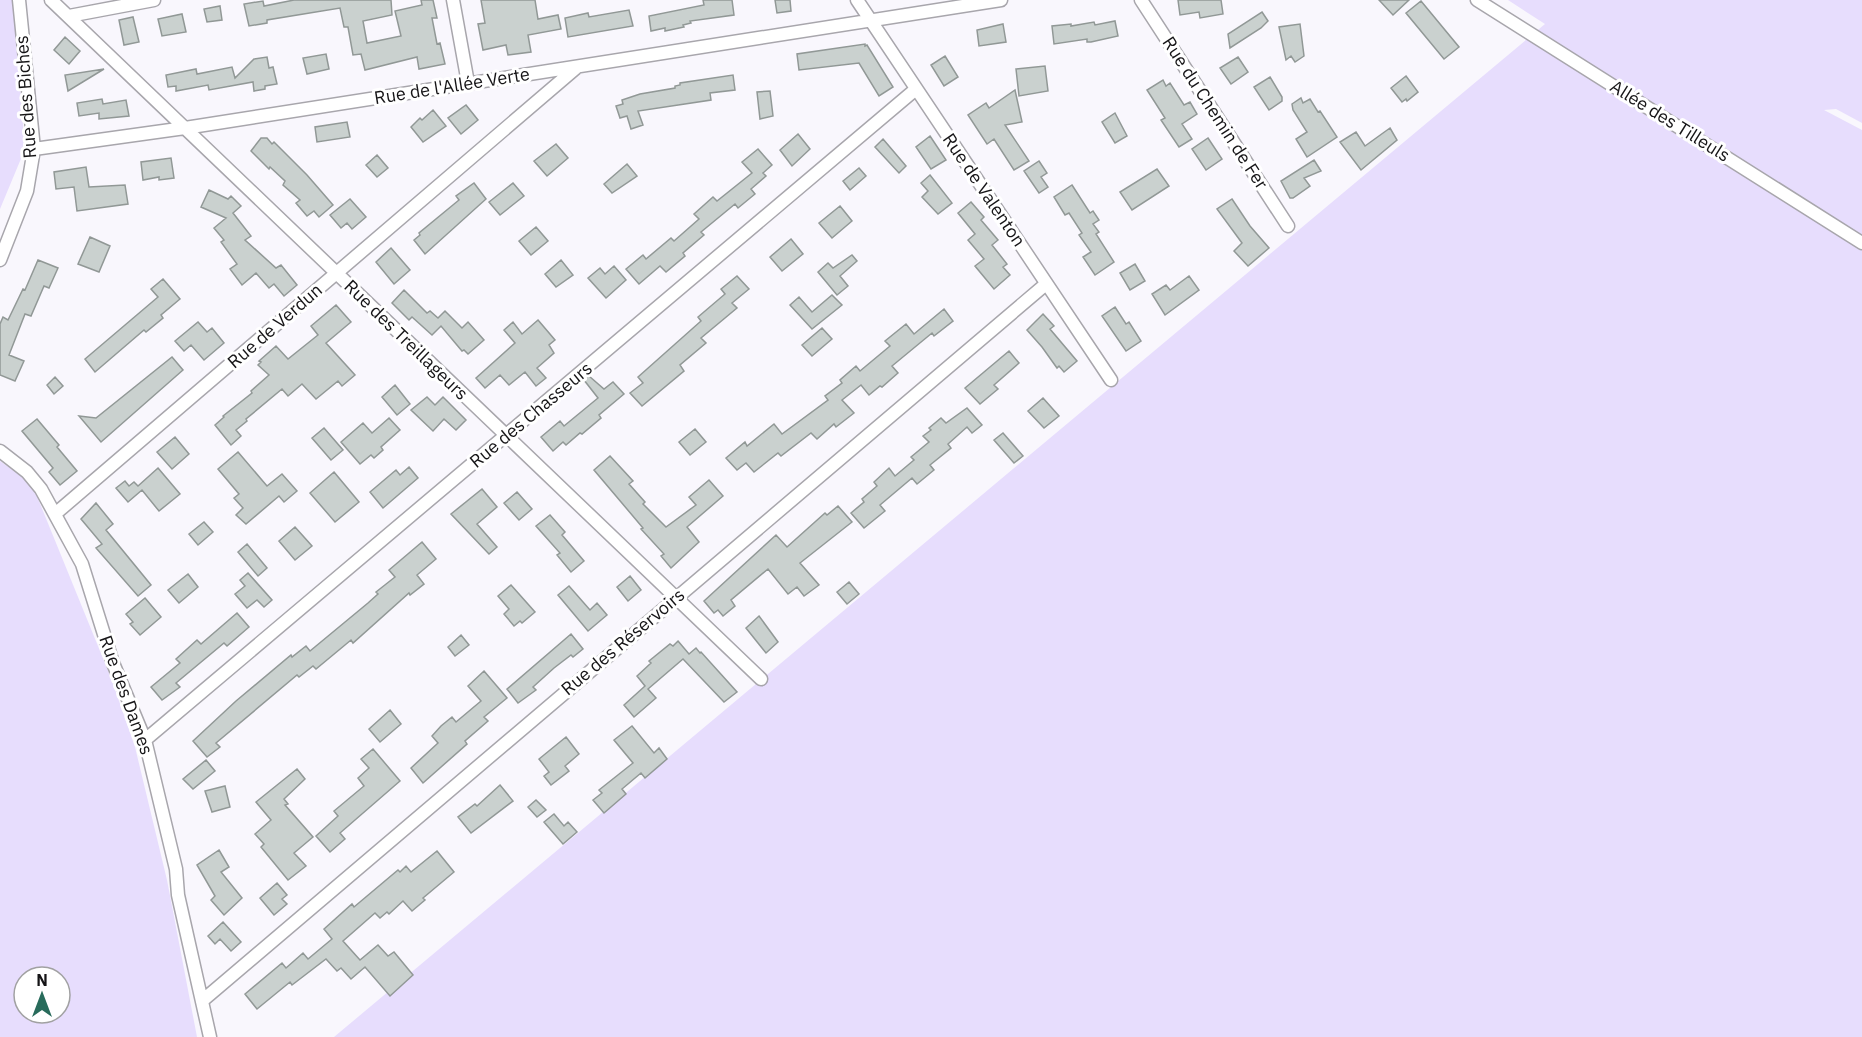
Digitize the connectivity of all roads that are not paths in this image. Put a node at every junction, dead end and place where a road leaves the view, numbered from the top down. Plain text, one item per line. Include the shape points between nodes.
1 (19, 0) edge
2 (51, 0) edge
3 (154, 0) edge
4 (453, 0) edge
5 (857, 0) edge
6 (1001, 0) edge
7 (1141, 0) edge
8 (1477, 0) edge
9 (69, 16) junction
10 (871, 20) junction
11 (576, 68) junction
12 (468, 83) junction
13 (916, 89) junction
14 (185, 128) junction
15 (34, 149) junction
16 (1288, 226) dead end
17 (1862, 243) edge
18 (0, 260) edge
19 (337, 273) junction
20 (1046, 284) junction
21 (1111, 380) dead end
22 (506, 436) junction
23 (0, 451) edge
24 (55, 514) junction
25 (676, 597) junction
26 (761, 679) dead end
27 (145, 740) junction
28 (202, 1001) junction
29 (210, 1037) edge

1 - 15 street, Rue des Biches
2 - 9 street, Rue des Treillageurs
3 - 9 street
4 - 12 street
5 - 10 street, Rue de Valenton
6 - 10 street, Rue de l'Allée Verte
7 - 16 street, Rue du Chemin de Fer
8 - 17 street, Allée des Tilleuls
9 - 14 street, Rue des Treillageurs
10 - 11 street, Rue de l'Allée Verte
10 - 13 street, Rue de Valenton
11 - 12 street, Rue de l'Allée Verte
11 - 19 street, Rue de Verdun
12 - 14 street, Rue de l'Allée Verte
13 - 20 street, Rue de Valenton
13 - 22 street, Rue des Chasseurs
14 - 15 street, Rue de l'Allée Verte
14 - 19 street, Rue des Treillageurs
15 - 18 street, Rue des Biches via 27,192
19 - 22 street, Rue des Treillageurs
19 - 24 street, Rue de Verdun
20 - 21 street, Rue de Valenton
20 - 25 street, Rue des Réservoirs
22 - 25 street, Rue des Treillageurs
22 - 27 street, Rue des Chasseurs
23 - 24 street, Rue des Dames via 27,472
24 - 27 street, Rue des Dames via 82,564 113,663
25 - 26 street, Rue des Treillageurs
25 - 28 street, Rue des Réservoirs
27 - 28 street, Rue des Dames
28 - 29 street, Rue des Dames

